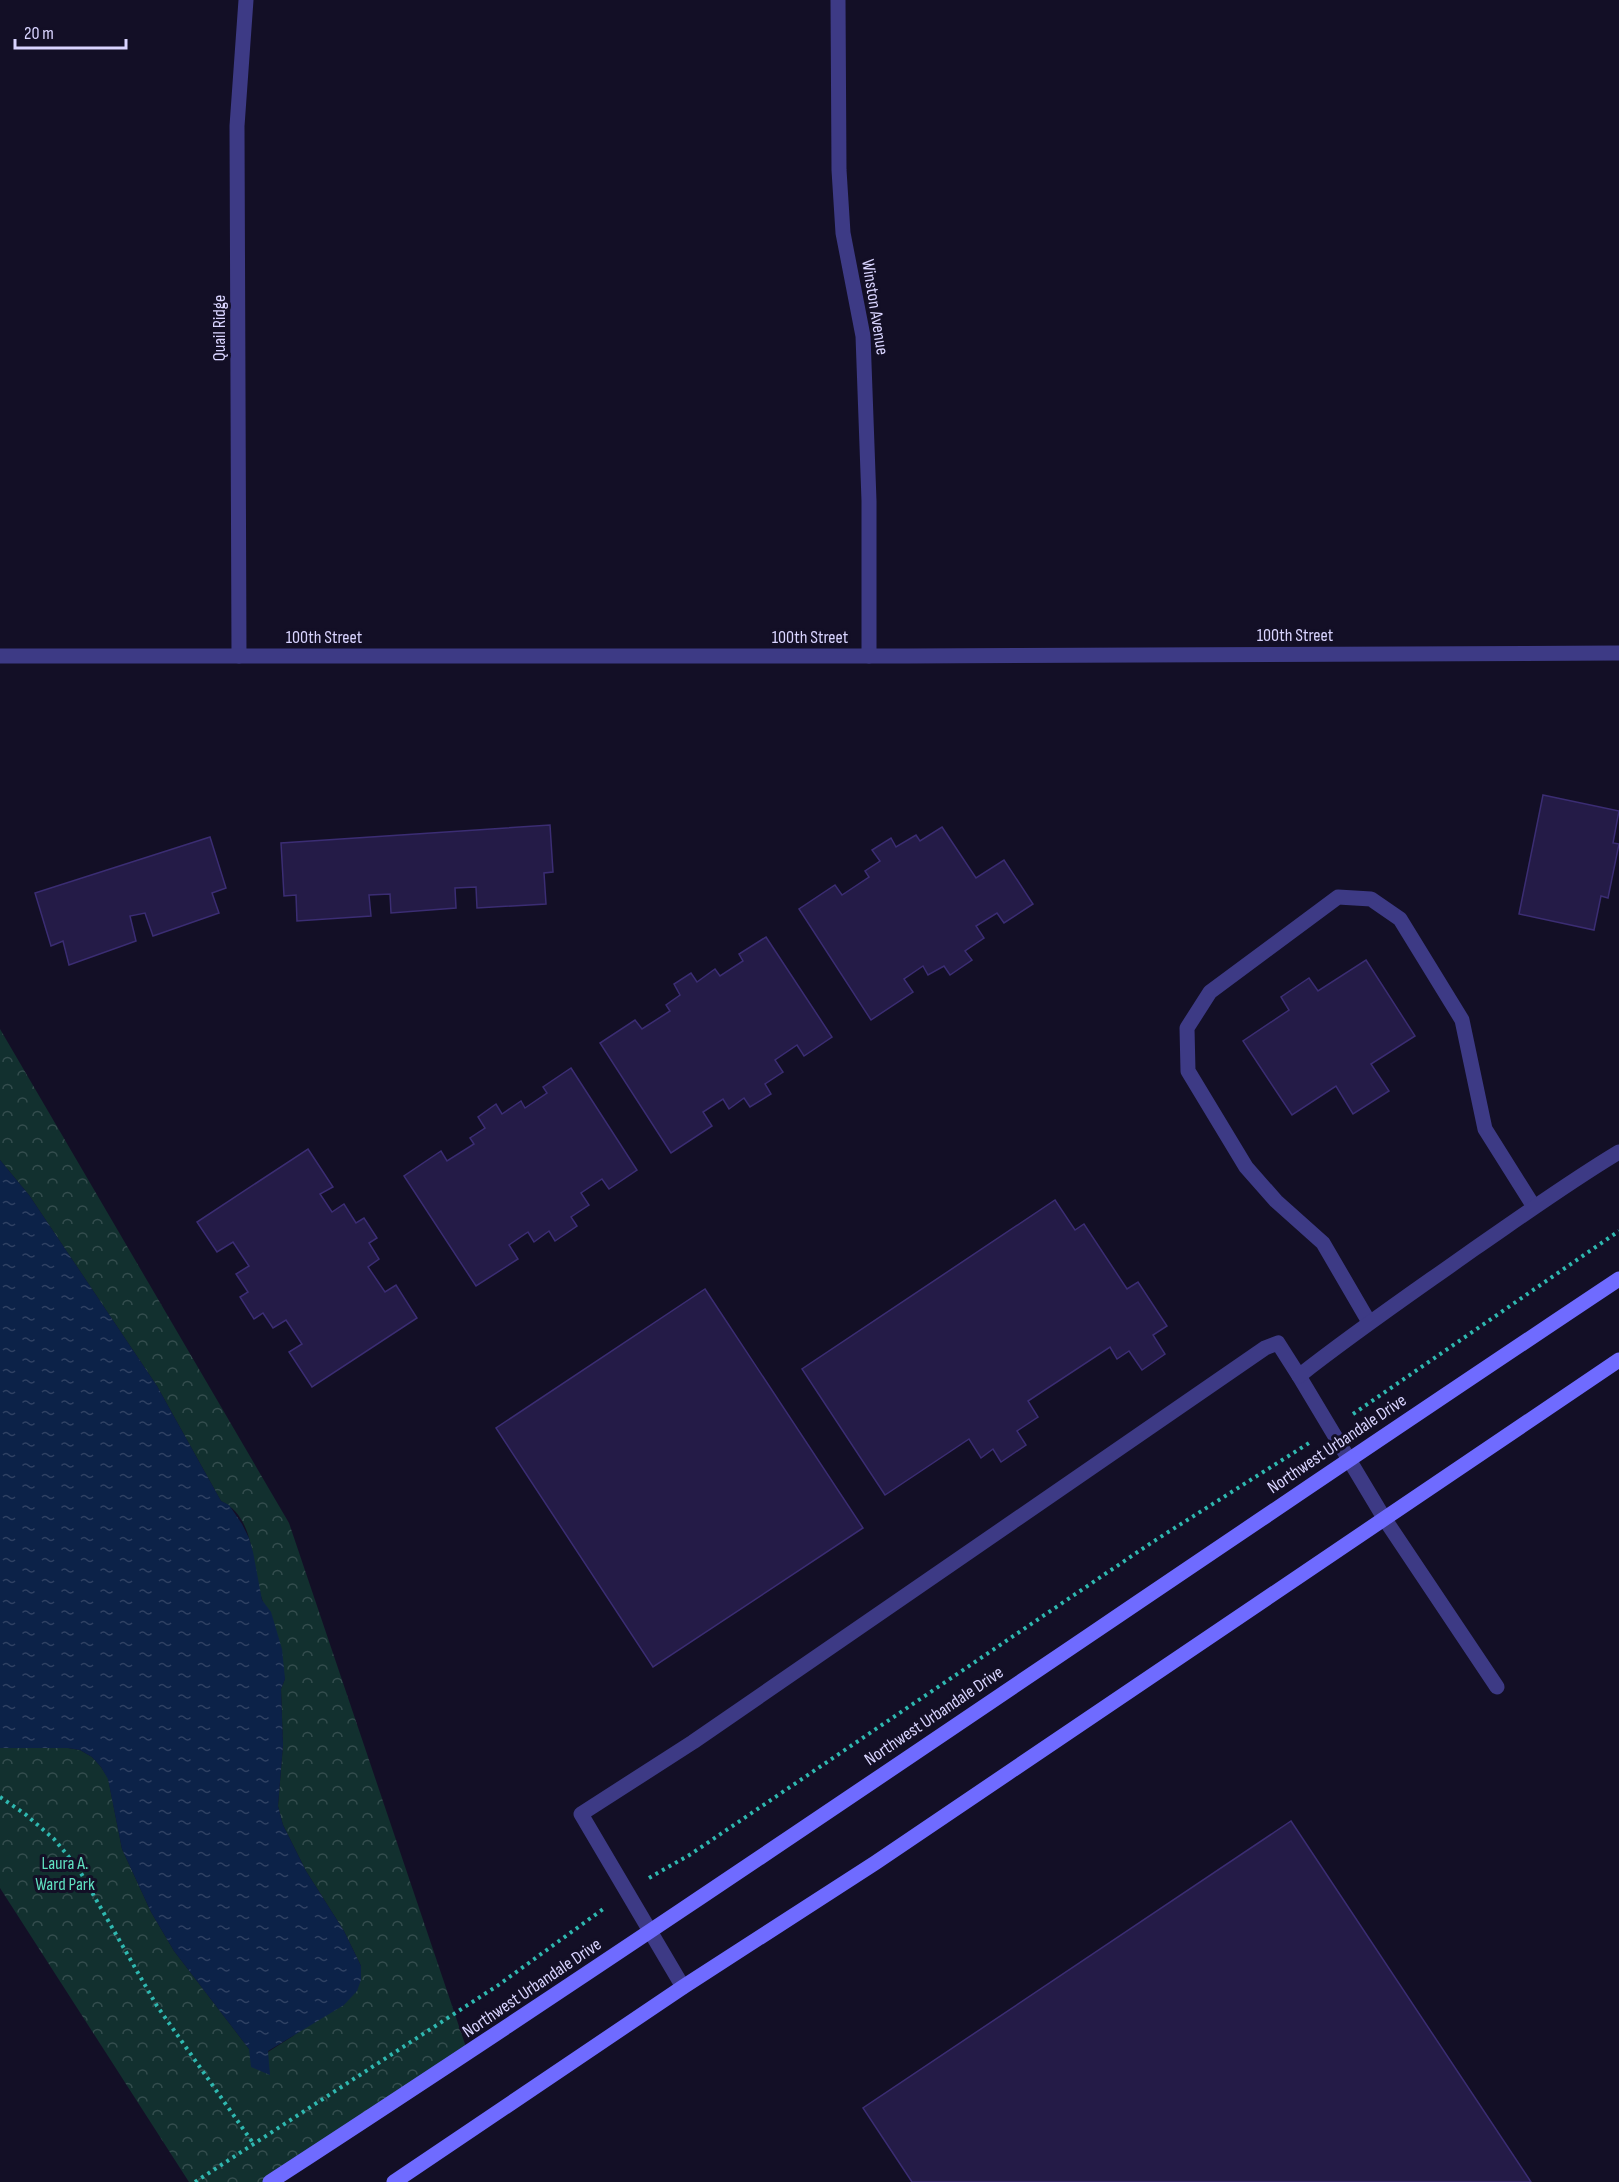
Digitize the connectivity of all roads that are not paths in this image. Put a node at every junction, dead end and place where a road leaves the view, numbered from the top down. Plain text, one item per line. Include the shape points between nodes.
1 (246, 0) edge
2 (838, 0) edge
3 (1619, 652) edge
4 (0, 656) edge
5 (239, 656) junction
6 (869, 656) junction
7 (1619, 1152) edge
8 (1534, 1207) junction
9 (1619, 1279) edge
10 (1370, 1322) junction
11 (1619, 1360) edge
12 (1299, 1376) junction
13 (1350, 1458) junction
14 (1384, 1518) junction
15 (1497, 1687) dead end
16 (650, 1932) junction
17 (683, 1987) junction
18 (270, 2182) edge
19 (394, 2182) edge

1 - 5 street, Quail Ridge via 237,126
2 - 6 street, Winston Avenue via 838,170 843,233 863,336
3 - 6 street, 100th Street
4 - 5 street, 100th Street
5 - 6 street, 100th Street
7 - 8 street
8 - 10 street
8 - 10 street via 1485,1129 1462,1020 1400,919 1371,899 1338,897 1210,992 1186,1028 1188,1071 1246,1167 1323,1244
9 - 13 main road, Northwest Urbandale Drive
10 - 12 street
11 - 14 main road
12 - 13 street
12 - 16 street via 1278,1343 1265,1348 693,1742 581,1814
13 - 14 street
13 - 16 main road, Northwest Urbandale Drive
14 - 15 street
14 - 17 main road via 875,1863
16 - 17 street
16 - 18 main road, Northwest Urbandale Drive
17 - 19 main road

